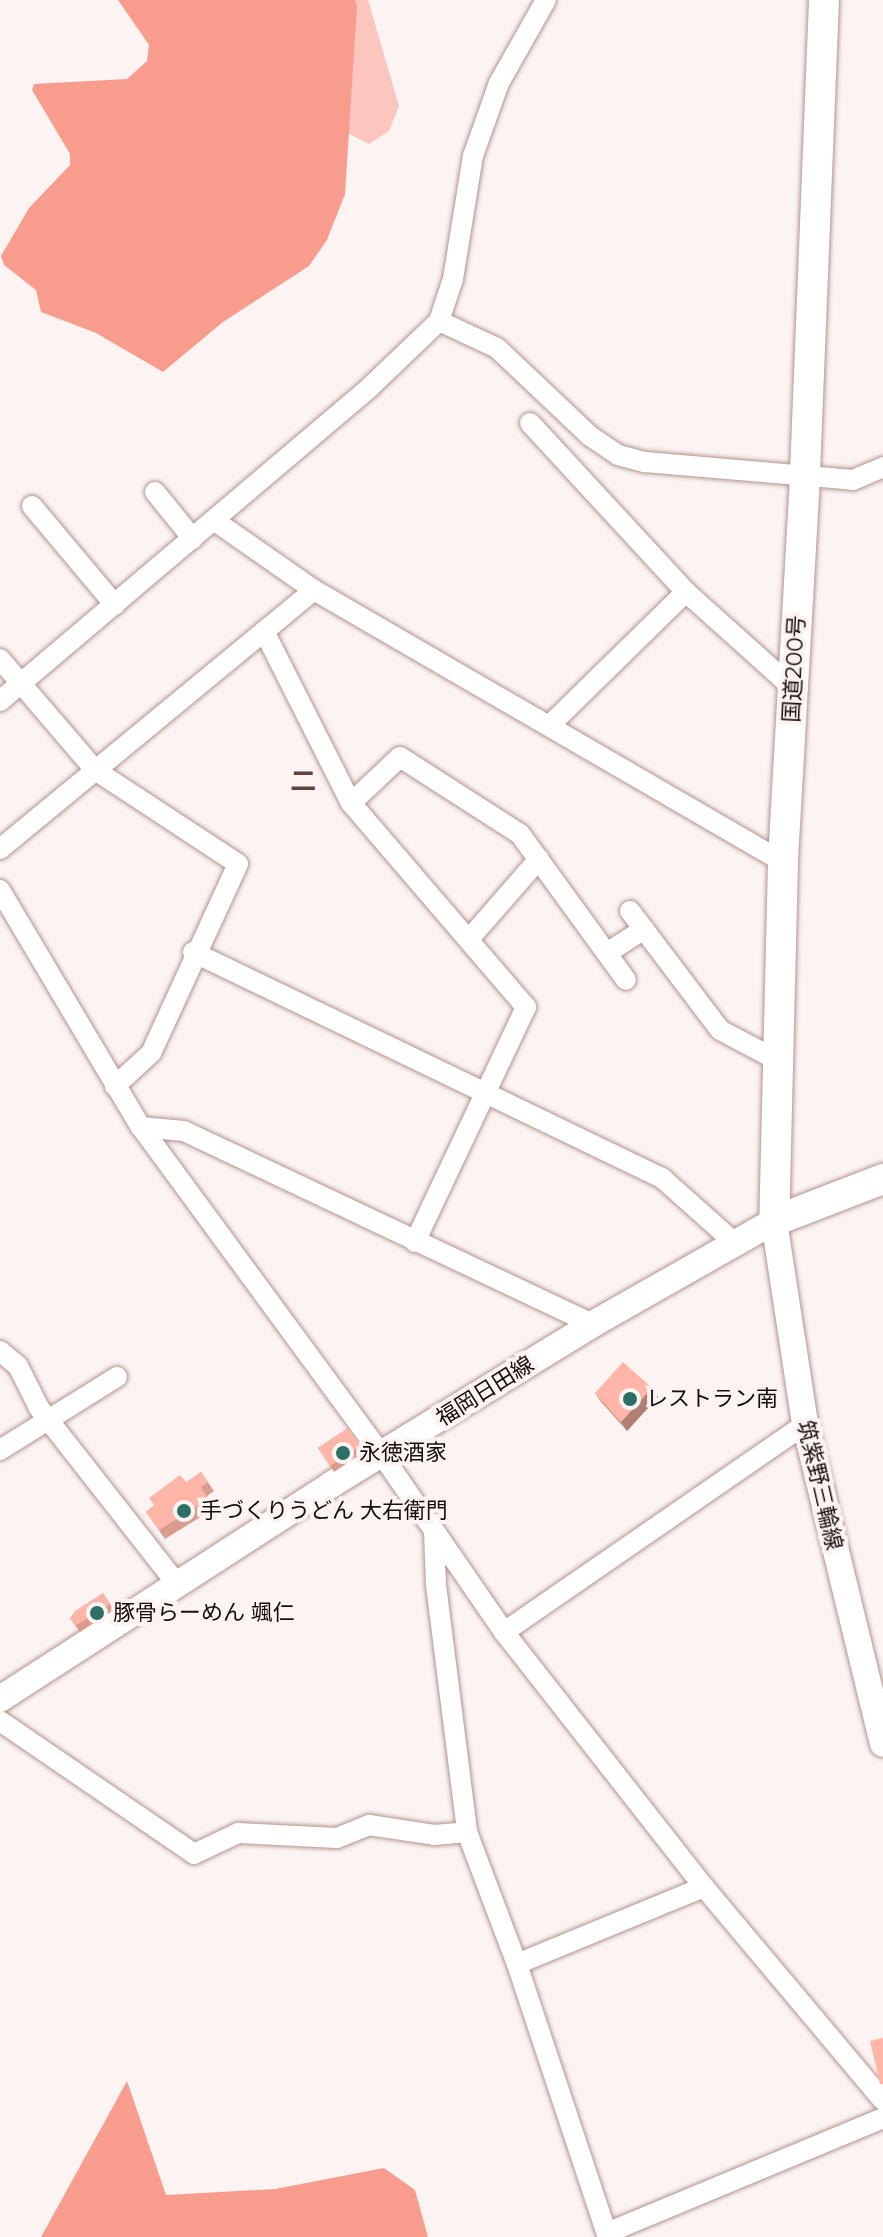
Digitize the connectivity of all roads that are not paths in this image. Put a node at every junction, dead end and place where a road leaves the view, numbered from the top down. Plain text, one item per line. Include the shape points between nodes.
1 (546, 0) edge
2 (824, 0) edge
3 (439, 321) junction
4 (530, 423) dead end
5 (883, 467) edge
6 (805, 478) junction
7 (155, 492) dead end
8 (32, 506) dead end
9 (215, 521) junction
10 (193, 539) junction
11 (314, 590) junction
12 (686, 592) junction
13 (115, 605) junction
14 (264, 631) junction
15 (0, 659) edge
16 (21, 684) junction
17 (792, 687) junction
18 (0, 701) edge
19 (549, 726) junction
20 (95, 770) junction
21 (351, 803) junction
22 (0, 849) edge
23 (539, 859) junction
24 (783, 862) junction
25 (0, 890) edge
26 (630, 911) dead end
27 (644, 929) junction
28 (470, 938) junction
29 (193, 952) junction
30 (607, 953) junction
31 (626, 980) dead end
32 (775, 1059) junction
33 (115, 1086) junction
34 (483, 1090) junction
35 (141, 1127) junction
36 (883, 1179) edge
37 (774, 1221) junction
38 (415, 1242) junction
39 (735, 1243) junction
40 (593, 1324) junction
41 (0, 1351) edge
42 (117, 1377) dead end
43 (48, 1418) junction
44 (805, 1424) junction
45 (0, 1450) edge
46 (382, 1455) junction
47 (434, 1531) junction
48 (177, 1584) junction
49 (504, 1632) junction
50 (0, 1699) edge
51 (0, 1721) edge
52 (883, 1744) edge
53 (467, 1832) junction
54 (704, 1887) junction
55 (517, 1964) junction
56 (883, 2100) edge
57 (883, 2118) edge
58 (608, 2235) edge

1 - 3 street via 499,83 473,156 453,279
2 - 6 highway, 国道200号
3 - 6 street via 497,348 618,455
3 - 9 street
4 - 12 street
5 - 6 street via 853,480
6 - 17 highway, 国道200号
7 - 10 street
8 - 13 street
9 - 10 street
9 - 11 street
10 - 13 street
11 - 14 street
11 - 19 street
12 - 17 street
12 - 19 street
13 - 16 street
14 - 20 street
14 - 21 street
15 - 16 street
16 - 18 street
16 - 20 street
17 - 24 highway, 国道200号
19 - 24 street
20 - 22 street
20 - 29 street via 238,864
21 - 23 street via 400,757 520,834
21 - 28 street
23 - 28 street
23 - 30 street
24 - 32 highway, 国道200号
25 - 33 street
26 - 27 street
27 - 30 street
27 - 32 street via 720,1030
28 - 34 street via 526,1007
29 - 33 street via 151,1053
29 - 34 street
30 - 31 street
32 - 37 highway, 国道200号
33 - 35 street
34 - 38 street
34 - 39 street via 662,1178
35 - 38 street via 184,1131
35 - 46 street
36 - 37 highway
37 - 39 main road, 福岡日田線
37 - 44 main road, 筑紫野三輪線
38 - 40 street
39 - 40 main road, 福岡日田線
40 - 46 main road, 福岡日田線
41 - 43 street via 18,1366
42 - 43 street
43 - 45 street
43 - 48 street
44 - 49 street
44 - 52 main road, 筑紫野三輪線
46 - 47 street
46 - 48 main road, 福岡日田線
47 - 49 street
47 - 53 street
48 - 50 main road, 福岡日田線
49 - 54 street
51 - 53 street via 194,1854 238,1833 337,1838 369,1825 434,1835
53 - 55 street
54 - 55 street
54 - 56 street
55 - 58 street
57 - 58 street

